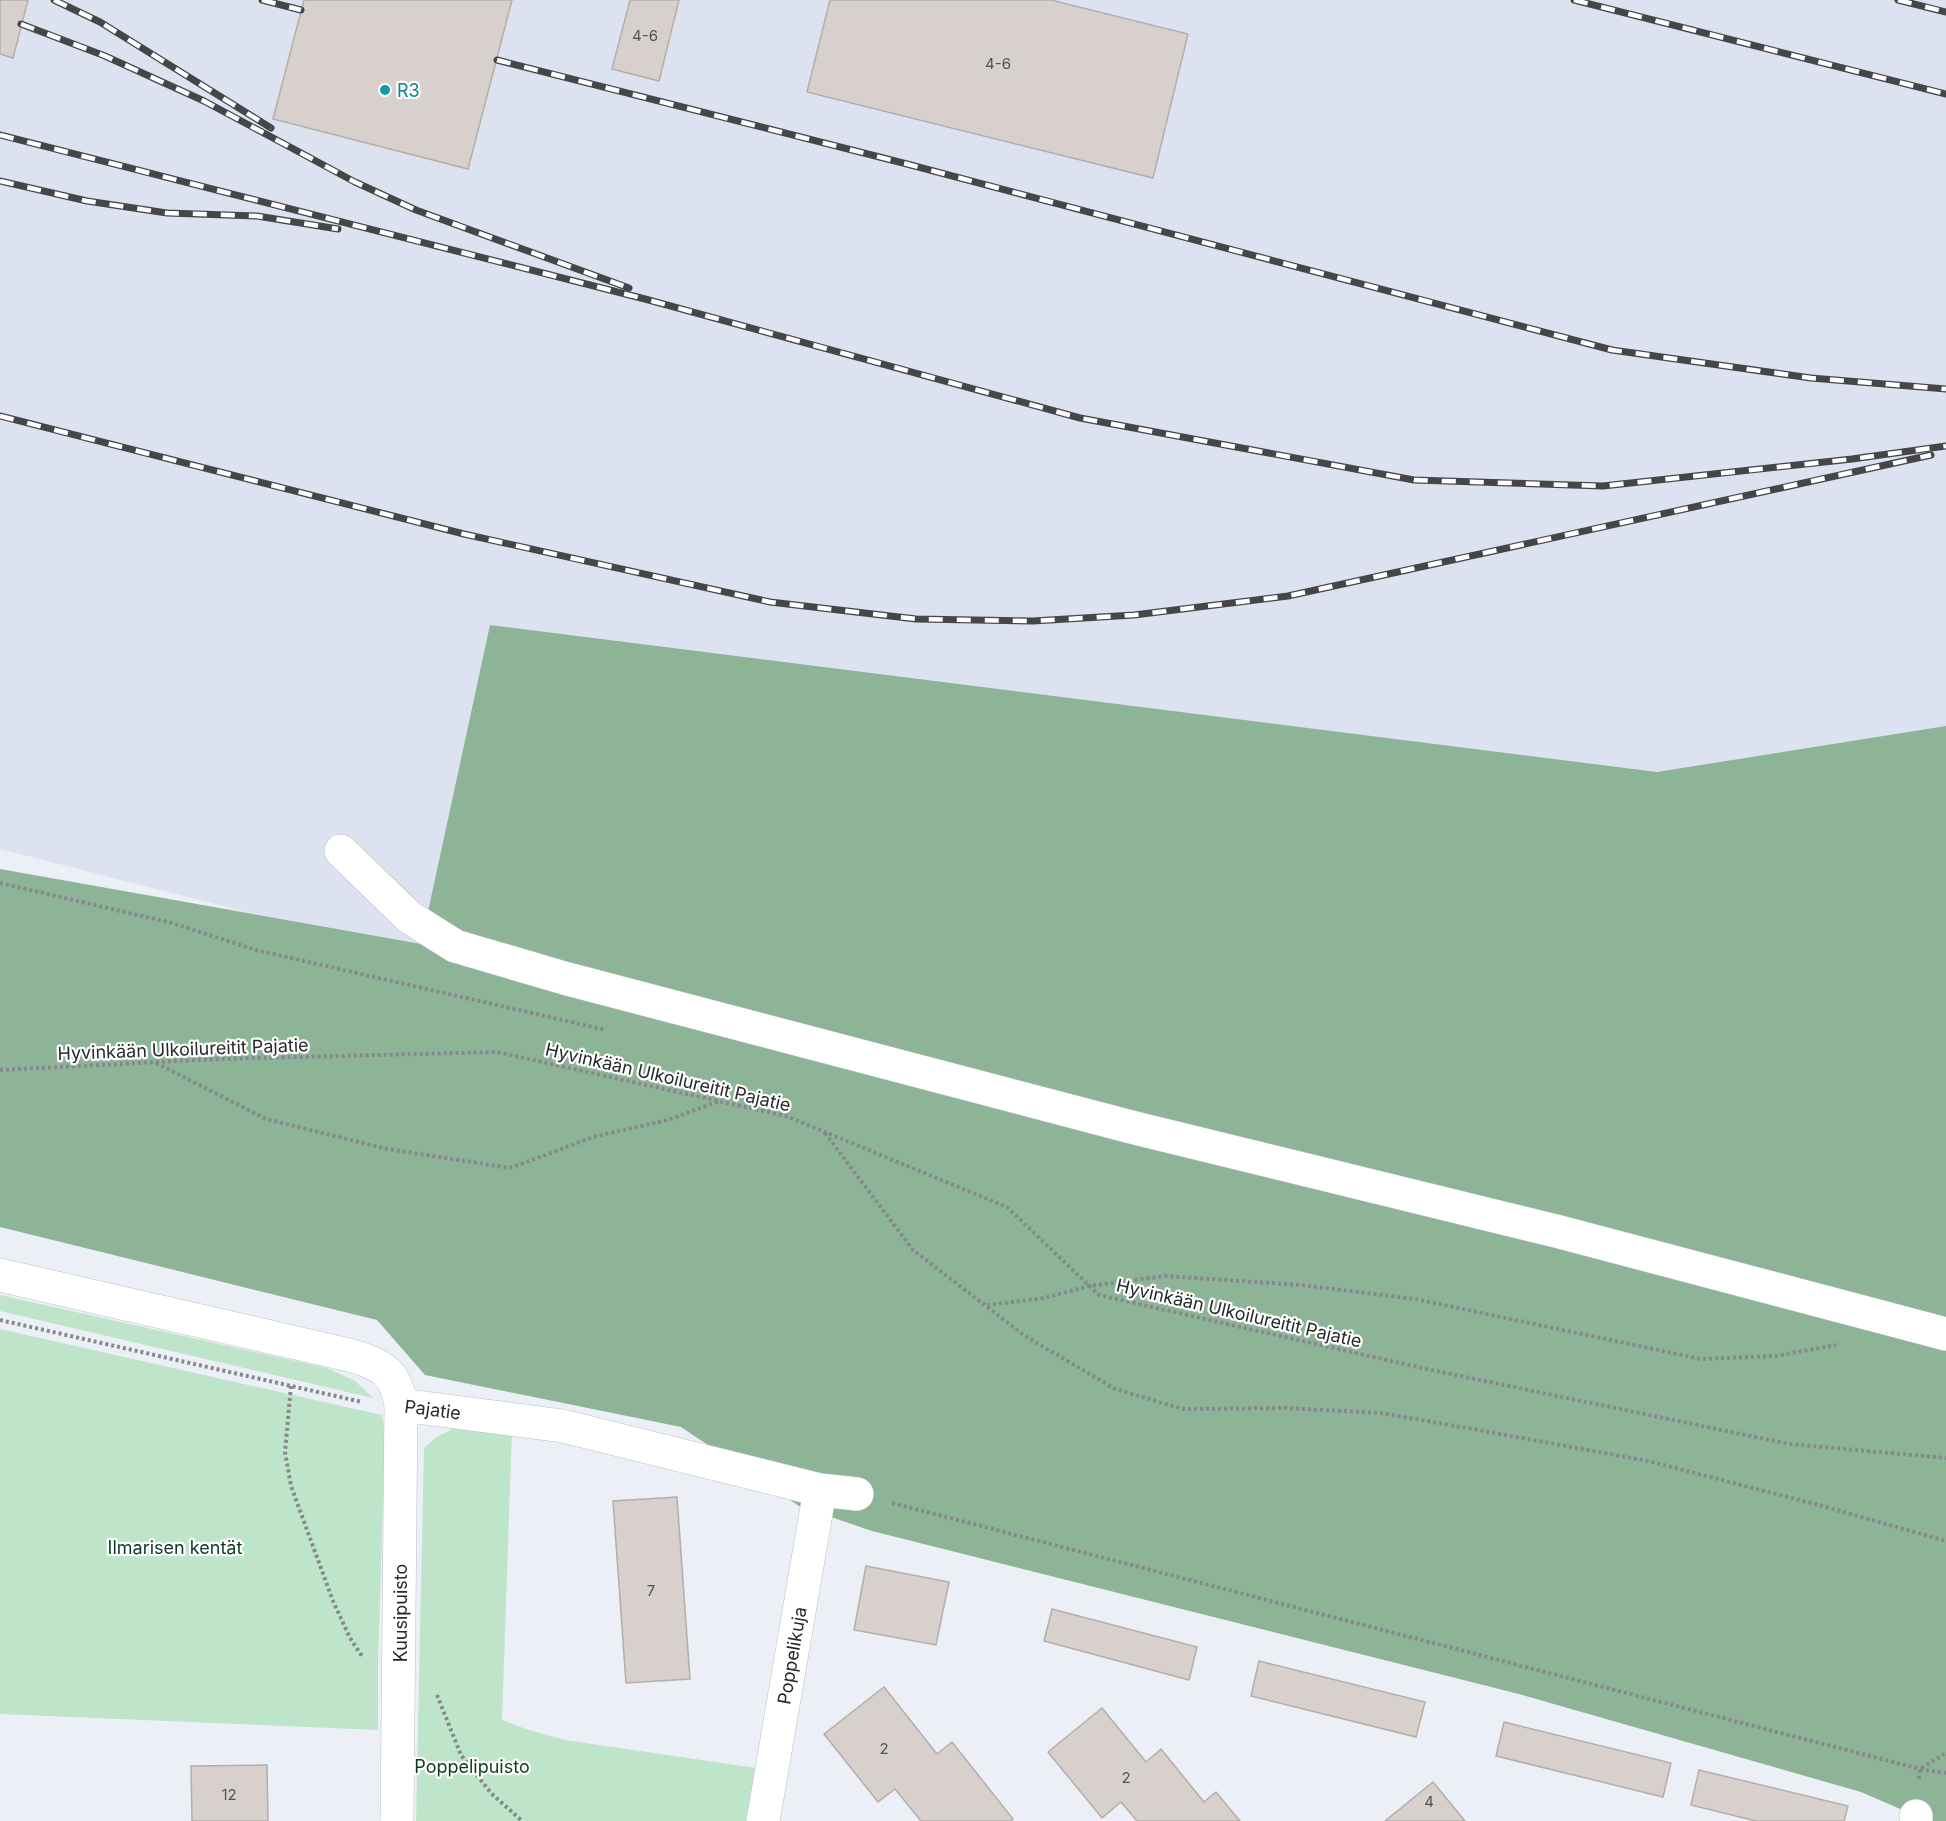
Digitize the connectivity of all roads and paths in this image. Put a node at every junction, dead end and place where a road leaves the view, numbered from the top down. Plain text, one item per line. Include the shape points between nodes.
1 (341, 851) dead end
2 (155, 1062) junction
3 (0, 1070) edge
4 (719, 1101) junction
5 (824, 1132) junction
6 (0, 1275) edge
7 (1089, 1286) junction
8 (986, 1305) junction
9 (0, 1320) edge
10 (1946, 1334) edge
11 (1839, 1344) dead end
12 (291, 1386) junction
13 (401, 1405) junction
14 (1946, 1458) edge
15 (820, 1490) junction
16 (856, 1494) joint
17 (1946, 1541) edge
18 (369, 1660) dead end
19 (433, 1687) dead end
20 (1946, 1753) edge
21 (1920, 1769) junction
22 (1946, 1773) edge
23 (515, 1815) junction
24 (397, 1821) edge
25 (513, 1821) edge
26 (522, 1821) edge
27 (763, 1821) edge

1 - 10 street via 409,917 454,946 487,956 1135,1128
2 - 3 path, Hyvinkään Ulkoilureitit Pajatie
2 - 4 path, Hyvinkään Ulkoilureitit Pajatie via 497,1052
2 - 4 path via 266,1119 387,1149 510,1168 596,1136 668,1120
4 - 5 path, Hyvinkään Ulkoilureitit Pajatie via 786,1116
5 - 7 path, Hyvinkään Ulkoilureitit Pajatie via 1007,1207
5 - 8 path via 913,1250
6 - 13 street, Pajatie via 372,1362 394,1379
7 - 8 path via 1044,1298
7 - 11 path via 1165,1276 1415,1299 1701,1359 1775,1356
7 - 14 path, Hyvinkään Ulkoilureitit Pajatie via 1099,1295 1411,1366 1778,1442
8 - 17 path via 1025,1336 1115,1389 1183,1409 1285,1408 1381,1413 1648,1461
9 - 12 path
12 - 13 path via 377,1405
12 - 18 path via 285,1452 291,1486 333,1601 360,1655
13 - 15 street, Pajatie via 563,1426
13 - 24 street, Kuusipuisto
15 - 16 street, Pajatie
15 - 27 street, Poppelikuja
16 - 21 path
19 - 23 path via 460,1755 490,1793
20 - 21 path
21 - 22 path
23 - 25 path
23 - 26 path

